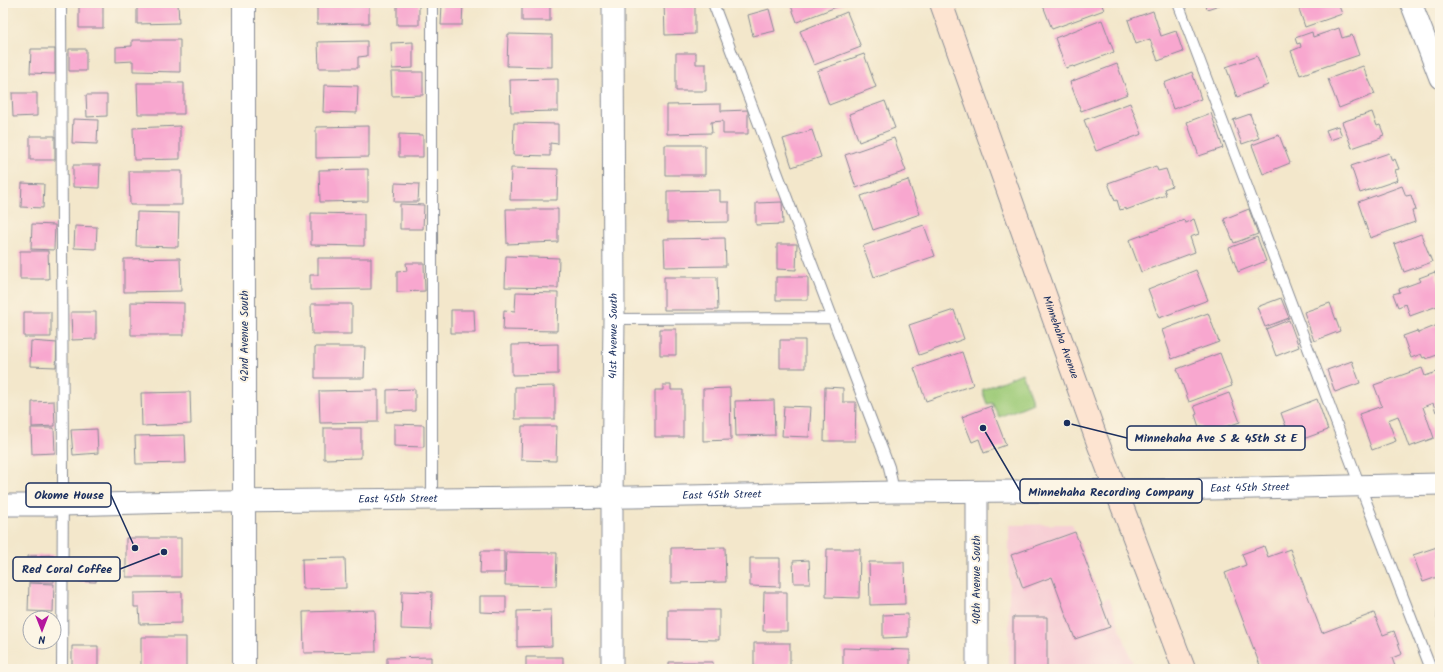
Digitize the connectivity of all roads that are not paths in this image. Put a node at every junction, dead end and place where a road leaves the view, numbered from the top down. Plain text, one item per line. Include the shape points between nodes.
1 (61, 3) edge
2 (244, 3) edge
3 (432, 3) edge
4 (613, 3) edge
5 (713, 3) edge
6 (941, 3) edge
7 (1178, 3) edge
8 (1411, 3) edge
9 (1440, 78) edge
10 (832, 318) junction
11 (614, 319) junction
12 (1440, 484) edge
13 (1360, 486) junction
14 (1117, 490) junction
15 (894, 492) junction
16 (977, 492) junction
17 (612, 497) junction
18 (432, 498) junction
19 (245, 500) junction
20 (3, 505) edge
21 (62, 505) junction
22 (62, 669) edge
23 (244, 669) edge
24 (612, 669) edge
25 (977, 669) edge
26 (1184, 669) edge
27 (1431, 669) edge

1 - 21 lane
2 - 19 street, 42nd Avenue South
3 - 18 lane
4 - 11 street, 41st Avenue South
5 - 10 lane
6 - 14 main road, Minnehaha Avenue
7 - 13 lane
8 - 9 street
10 - 11 lane
10 - 15 lane via 889,467
11 - 17 street, 41st Avenue South
12 - 13 street, East 45th Street
13 - 14 street, East 45th Street
13 - 27 lane
14 - 16 street, East 45th Street
14 - 26 main road, Minnehaha Avenue
15 - 16 street, East 45th Street
15 - 17 street, East 45th Street
16 - 25 street, 40th Avenue South
17 - 18 street, East 45th Street
17 - 24 street, 41st Avenue South
18 - 19 street, East 45th Street
19 - 21 street, East 45th Street
19 - 23 street, 42nd Avenue South
20 - 21 street, East 45th Street
21 - 22 lane

